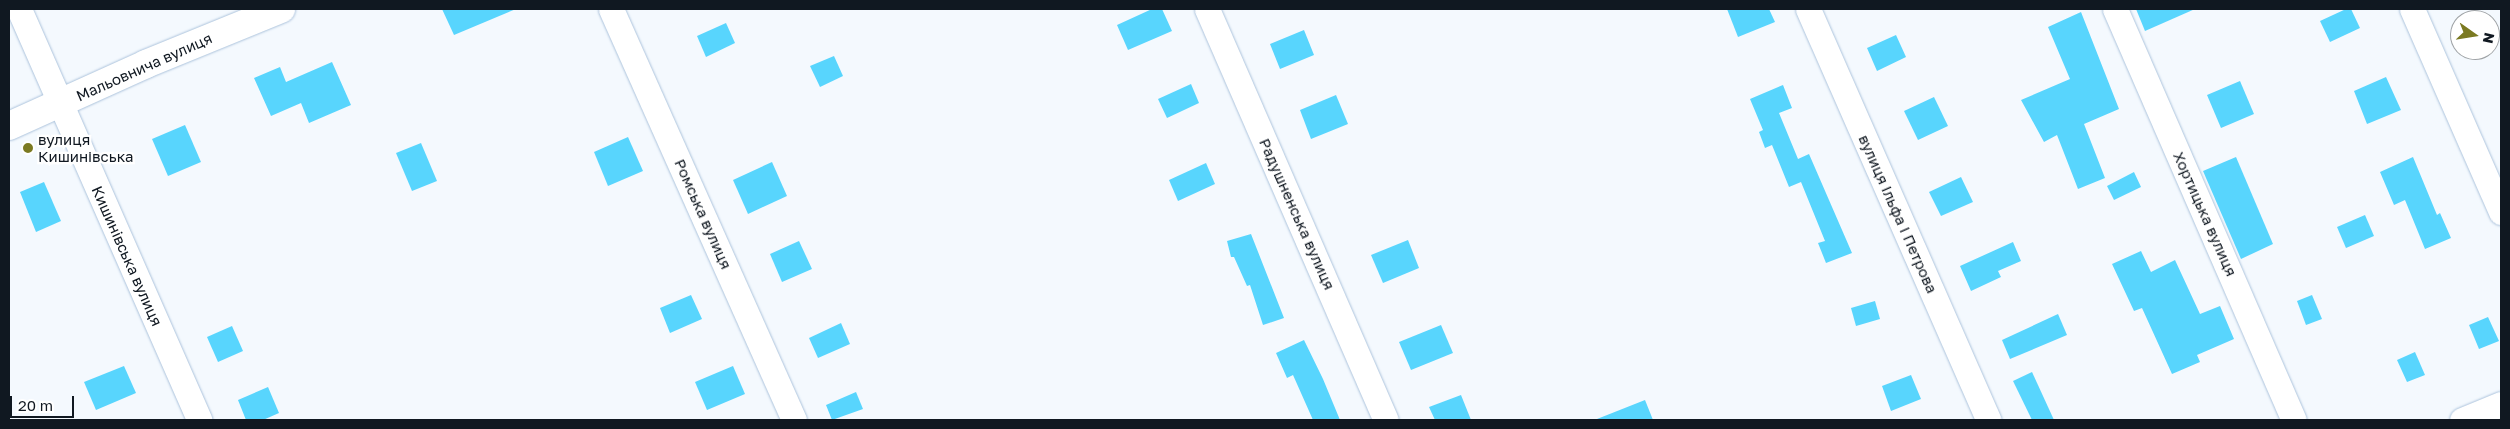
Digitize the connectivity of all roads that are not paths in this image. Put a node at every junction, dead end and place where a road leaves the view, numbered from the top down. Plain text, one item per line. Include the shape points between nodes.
1 (18, 9) edge
2 (281, 9) edge
3 (611, 9) edge
4 (1207, 9) edge
5 (1808, 9) edge
6 (2115, 9) edge
7 (2412, 9) edge
8 (61, 103) junction
9 (9, 126) edge
10 (2501, 212) edge
11 (2501, 404) edge
12 (199, 420) edge
13 (794, 420) edge
14 (1386, 420) edge
15 (1988, 420) edge
16 (2294, 420) edge
17 (2462, 420) edge

1 - 8 street, Кишинівська вулиця
2 - 8 street, Мальовнича вулиця
3 - 13 street, Ромська вулиця
4 - 14 street, Радушненська вулиця
5 - 15 street, вулиця Ільфа І Петрова
6 - 16 street, Хортицька вулиця
7 - 10 street
8 - 9 street, Мальовнича вулиця
8 - 12 street, Кишинівська вулиця
11 - 17 street

